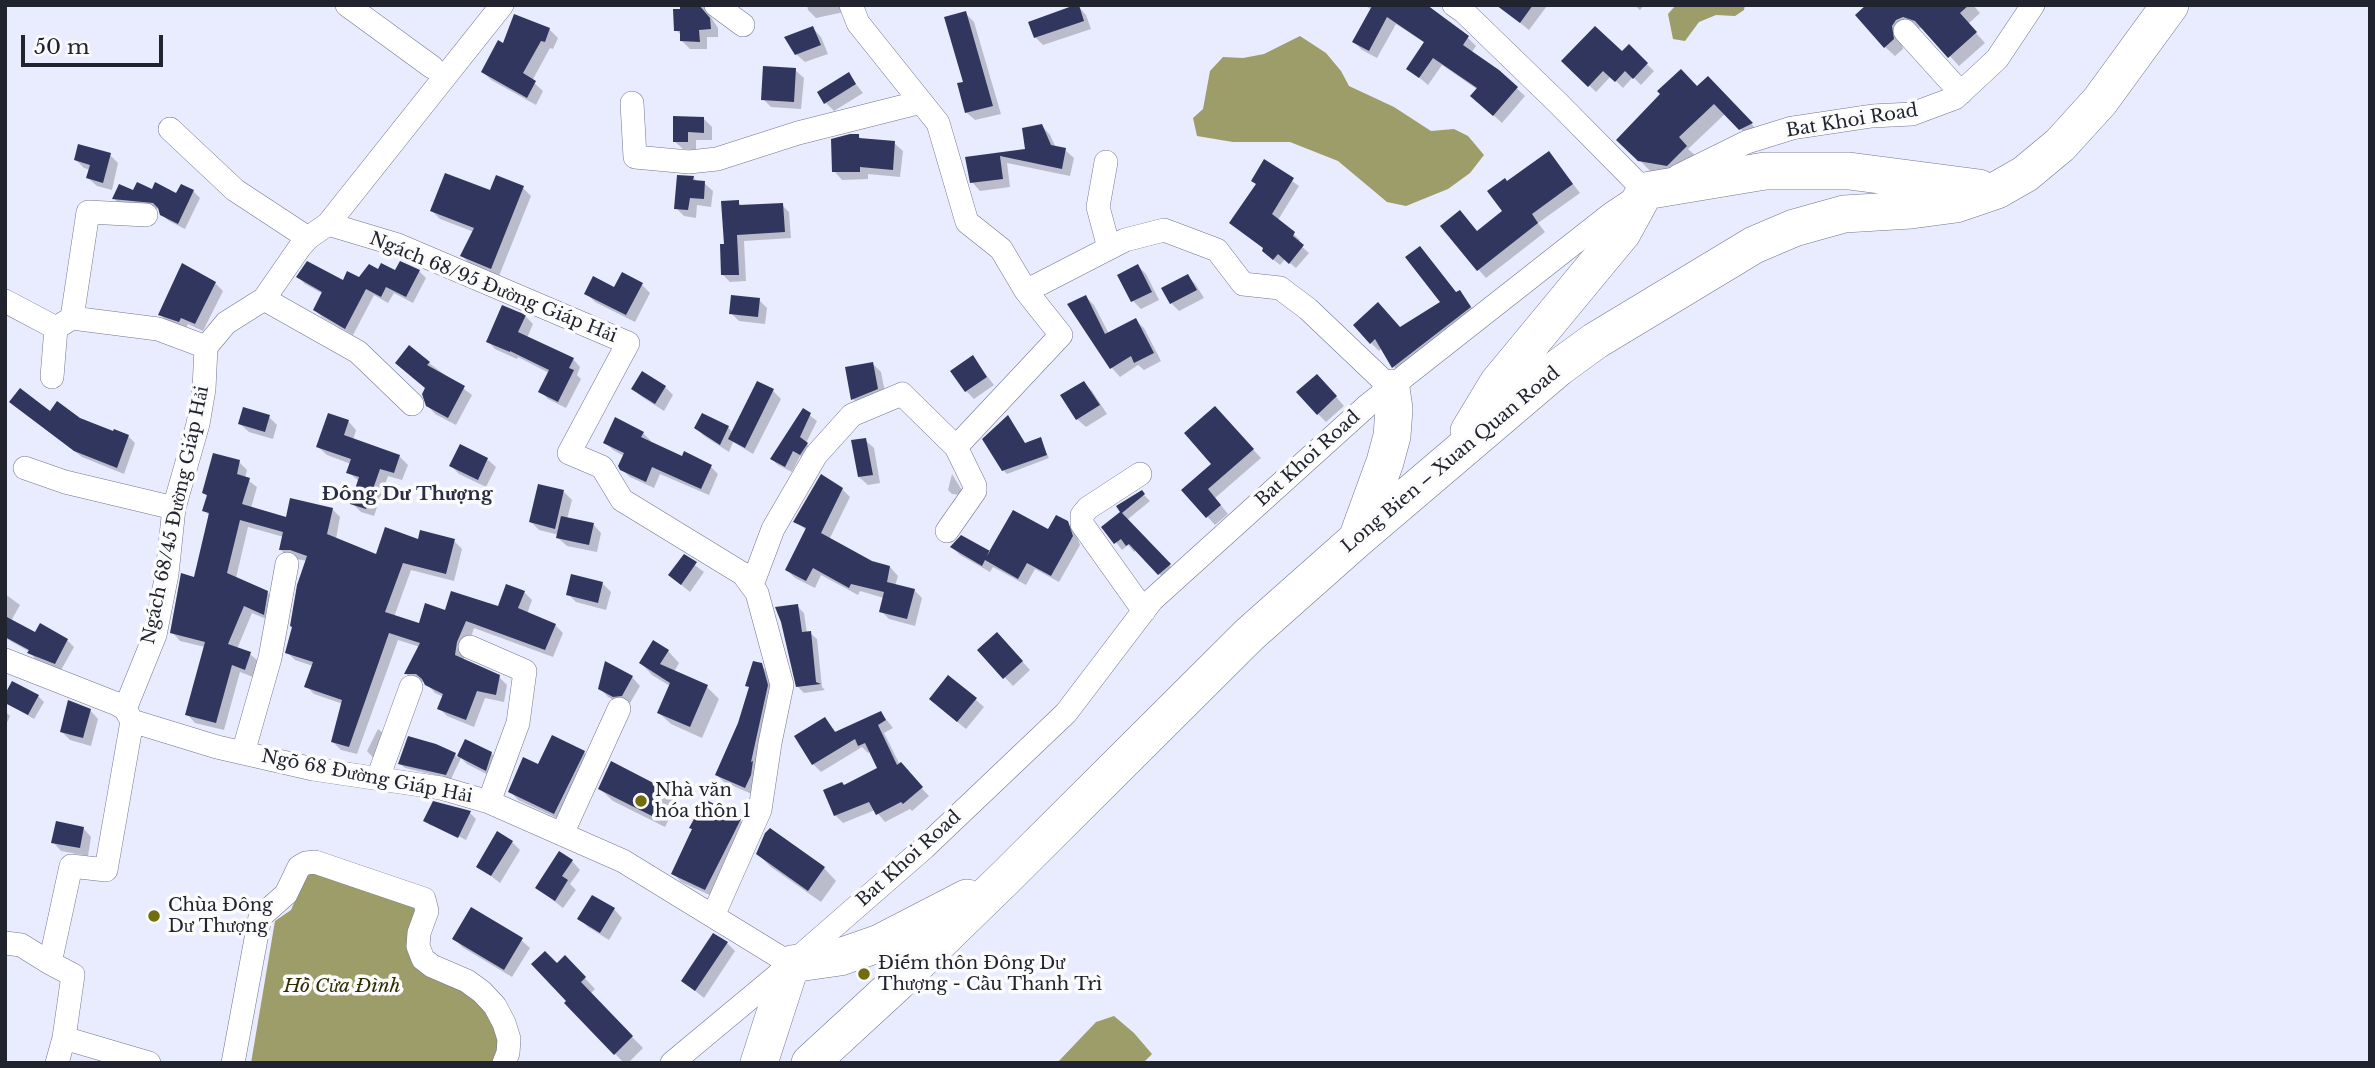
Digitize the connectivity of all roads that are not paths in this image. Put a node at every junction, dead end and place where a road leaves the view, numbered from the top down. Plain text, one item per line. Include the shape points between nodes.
1 (347, 5) edge
2 (483, 5) edge
3 (502, 5) edge
4 (716, 5) edge
5 (851, 5) edge
6 (1454, 5) edge
7 (2033, 5) edge
8 (2170, 5) edge
9 (743, 25) dead end
10 (1905, 31) dead end
11 (432, 67) junction
12 (1961, 93) junction
13 (921, 102) junction
14 (632, 103) dead end
15 (420, 108) junction
16 (170, 129) dead end
17 (1106, 162) dead end
18 (1997, 190) junction
19 (1645, 191) junction
20 (146, 215) dead end
21 (328, 224) junction
22 (308, 238) junction
23 (1109, 248) junction
24 (1026, 291) junction
25 (264, 299) junction
26 (5, 301) edge
27 (64, 323) junction
28 (206, 347) junction
29 (52, 377) dead end
30 (1391, 388) junction
31 (412, 404) dead end
32 (956, 447) junction
33 (1453, 458) junction
34 (25, 468) dead end
35 (1140, 474) dead end
36 (174, 508) junction
37 (947, 531) dead end
38 (1356, 540) junction
39 (287, 565) dead end
40 (752, 585) junction
41 (1144, 611) junction
42 (470, 647) dead end
43 (5, 660) edge
44 (411, 687) dead end
45 (619, 709) dead end
46 (129, 715) junction
47 (243, 753) junction
48 (378, 778) junction
49 (489, 802) junction
50 (562, 834) junction
51 (1005, 878) junction
52 (713, 916) junction
53 (5, 943) edge
54 (50, 963) junction
55 (791, 964) junction
56 (64, 1038) junction
57 (57, 1063) edge
58 (149, 1063) edge
59 (233, 1063) edge
60 (504, 1063) edge
61 (672, 1063) edge
62 (759, 1063) edge
63 (810, 1063) edge

1 - 11 street
2 - 11 street
3 - 15 street
4 - 9 street
5 - 13 street via 858,23
6 - 19 street
7 - 12 street, Bat Khoi Road via 1997,59
8 - 18 main road, Long Bien – Xuan Quan Road via 2100,101 2060,145
10 - 12 street
11 - 15 street
12 - 19 street, Bat Khoi Road via 1912,114 1805,126 1758,139
13 - 14 street via 717,159 690,162 635,157
13 - 24 street via 938,123 967,222 1001,249
15 - 21 street
16 - 22 street via 235,190
17 - 23 street via 1098,207
18 - 19 main road via 1849,171 1765,170
18 - 33 main road, Long Bien – Xuan Quan Road via 1956,204 1844,214 1754,245 1595,341
19 - 30 street, Bat Khoi Road
19 - 33 main road via 1622,233 1498,383
20 - 27 street via 88,212
21 - 22 street
21 - 40 street, Ngách 68/95 Đường Giáp Hải via 398,245 628,343 569,453 602,467 622,500 743,574
22 - 25 street
23 - 24 street
23 - 30 street via 1164,230 1217,250 1243,284 1280,288
24 - 32 street via 1061,335
25 - 28 street via 226,323
25 - 31 street via 358,352
26 - 27 street
27 - 28 street via 158,329
27 - 29 street
28 - 36 street, Ngách 68/45 Đường Giáp Hải via 198,424
30 - 38 main road via 1392,436
30 - 41 street, Bat Khoi Road
32 - 37 street via 975,491
32 - 40 street via 902,394 852,415 816,455 774,528
33 - 38 main road, Long Bien – Xuan Quan Road
34 - 36 street
35 - 41 street via 1088,508 1082,524
36 - 46 street, Ngách 68/45 Đường Giáp Hải via 155,635
38 - 51 main road, Long Bien – Xuan Quan Road via 1250,634
39 - 47 street via 270,659
40 - 52 street, Ngách 68/95 Đường Giáp Hải via 782,685 760,810
41 - 55 street, Bat Khoi Road via 1066,713 924,848
42 - 49 street via 524,671 518,723
43 - 46 street, Ngõ 68 Đường Giáp Hải
44 - 48 street
45 - 50 street
46 - 47 street, Ngõ 68 Đường Giáp Hải
46 - 54 street, Ngách 68/45 Đường Giáp Hải via 106,870 71,866
47 - 48 street, Ngõ 68 Đường Giáp Hải
48 - 49 street, Ngõ 68 Đường Giáp Hải via 441,788
49 - 50 street, Ngõ 68 Đường Giáp Hải
50 - 52 street, Ngõ 68 Đường Giáp Hải via 623,860
51 - 55 main road via 880,943 840,957
51 - 63 main road, Long Bien – Xuan Quan Road
52 - 55 street, Ngõ 68 Đường Giáp Hải
53 - 54 street via 21,945
54 - 56 street via 73,975
55 - 61 street, Bat Khoi Road
55 - 62 main road
56 - 57 street
56 - 58 street
59 - 60 street via 260,917 286,894 299,867 315,862 424,899 427,911 418,933 423,959 467,981 495,1006 509,1040

